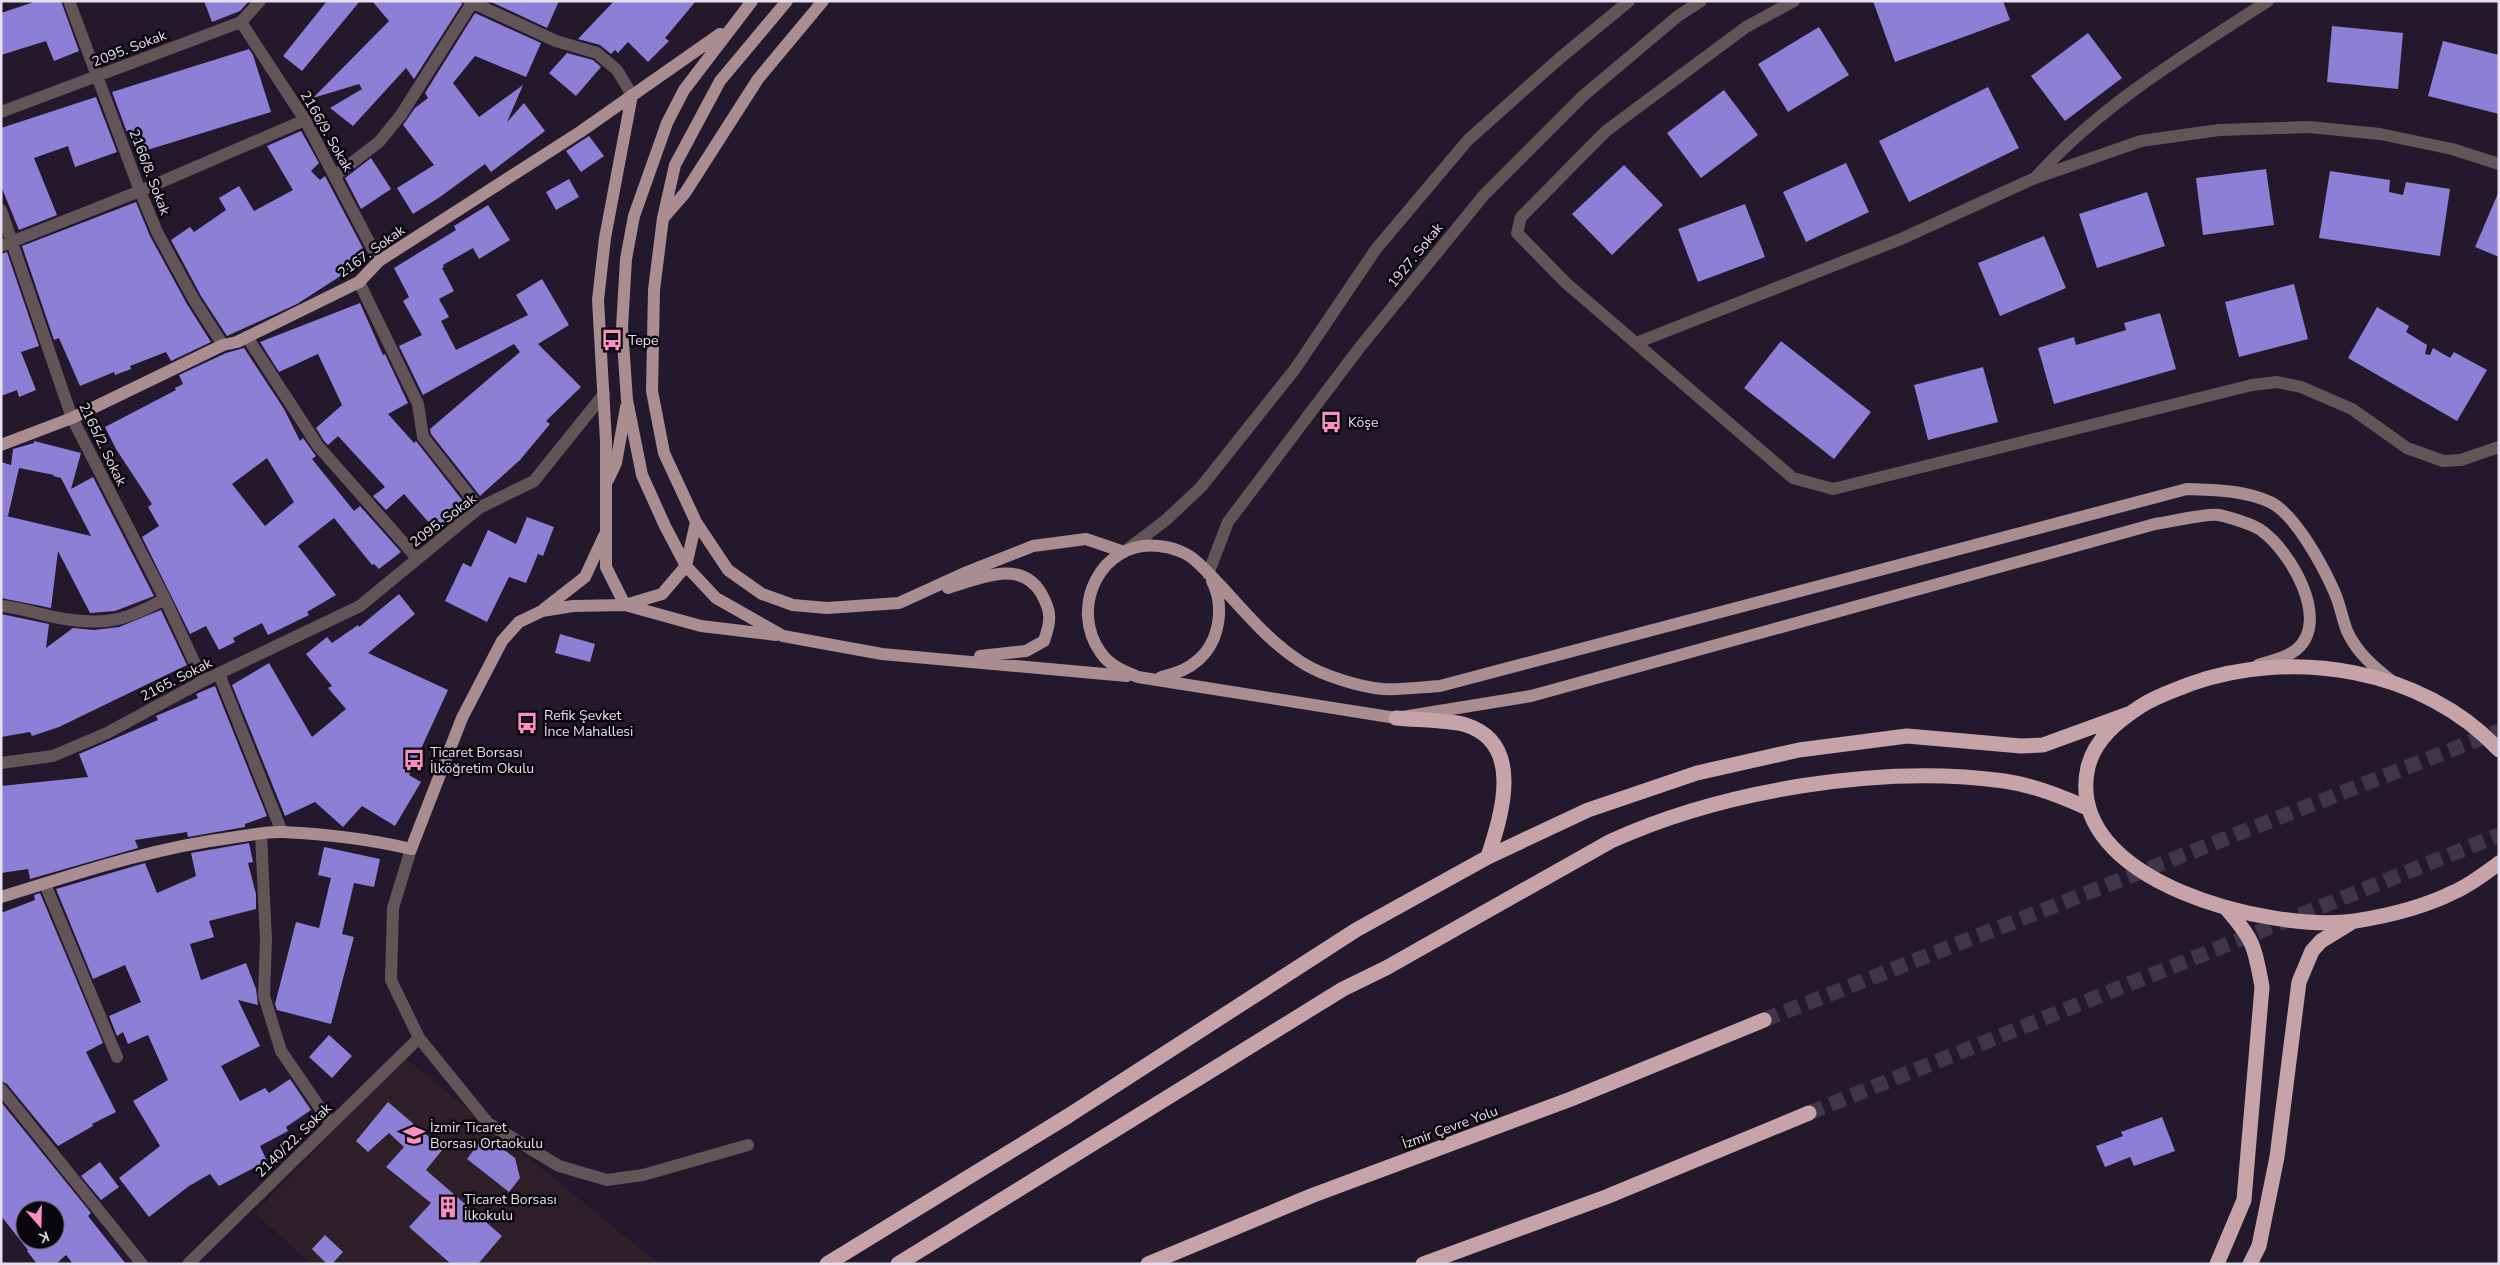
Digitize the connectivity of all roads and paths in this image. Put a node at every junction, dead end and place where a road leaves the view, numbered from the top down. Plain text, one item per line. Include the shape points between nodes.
1 (69, 1) edge
2 (260, 1) edge
3 (752, 1) edge
4 (787, 1) edge
5 (823, 1) edge
6 (1629, 1) edge
7 (1701, 1) edge
8 (1794, 1) edge
9 (2268, 1) edge
10 (471, 2) edge
11 (241, 22) junction
12 (730, 28) junction
13 (97, 77) junction
14 (632, 94) junction
15 (1, 112) edge
16 (305, 120) junction
17 (2499, 164) edge
18 (336, 175) junction
19 (2035, 178) junction
20 (140, 191) junction
21 (1, 210) edge
22 (663, 218) junction
23 (7, 244) edge
24 (379, 261) junction
25 (360, 282) junction
26 (247, 336) junction
27 (1636, 343) junction
28 (223, 345) junction
29 (604, 394) junction
30 (627, 400) junction
31 (72, 418) junction
32 (1, 445) edge
33 (2499, 447) edge
34 (607, 483) junction
35 (479, 508) junction
36 (696, 522) junction
37 (606, 532) junction
38 (1124, 552) junction
39 (417, 558) junction
40 (686, 566) junction
41 (1208, 574) junction
42 (165, 599) junction
43 (899, 604) junction
44 (625, 605) junction
45 (1, 606) edge
46 (360, 606) joint
47 (542, 611) junction
48 (784, 636) junction
49 (952, 659) junction
50 (2249, 668) junction
51 (219, 674) junction
52 (1138, 677) junction
53 (203, 681) junction
54 (2400, 687) junction
55 (2128, 714) junction
56 (1396, 718) junction
57 (2499, 750) edge
58 (1, 763) edge
59 (2087, 808) junction
60 (282, 832) junction
61 (261, 834) junction
62 (411, 849) junction
63 (1488, 857) junction
64 (2499, 863) edge
65 (44, 884) junction
66 (1, 897) edge
67 (2226, 908) junction
68 (2353, 921) junction
69 (1764, 1020) tunnel mouth
70 (419, 1038) junction
71 (117, 1057) dead end
72 (1, 1089) edge
73 (1809, 1113) tunnel mouth
74 (331, 1124) junction
75 (748, 1145) dead end
76 (142, 1264) edge
77 (188, 1264) edge
78 (827, 1264) edge
79 (898, 1264) edge
80 (1148, 1264) edge
81 (1423, 1264) edge
82 (2217, 1264) edge
83 (2250, 1264) edge

1 - 13 street, 2166/8. Sokak
2 - 11 street, 2095. Sokak
3 - 12 main road
4 - 22 main road via 720,81 675,165
5 - 22 main road via 758,79 685,193
6 - 38 street via 1468,140 1376,249 1295,369 1201,487 1166,520
7 - 41 street, 1927. Sokak via 1678,16 1583,96 1484,195 1360,347 1228,522
8 - 27 street via 1746,27 1606,131 1521,217 1516,233 1566,283
9 - 19 street via 2156,73 2100,116
10 - 14 street via 556,41 597,53 617,70
10 - 18 street via 390,129 379,142
11 - 13 street, 2095. Sokak
11 - 16 street, 2166/9. Sokak
12 - 14 main road, 2167. Sokak
12 - 30 main road via 684,90 667,123 634,216 626,259 622,328
13 - 15 street, 2095. Sokak
13 - 20 street, 2166/8. Sokak
14 - 24 main road, 2167. Sokak via 580,132
14 - 29 main road via 605,238 598,300
16 - 18 street, 2166/9. Sokak
16 - 20 street
17 - 19 street via 2452,149 2380,134 2309,127 2219,130 2141,141
18 - 24 street, 2166/9. Sokak
19 - 27 street via 1901,239
20 - 23 street
20 - 28 street, 2166/8. Sokak via 157,232
21 - 23 street, 2165/2. Sokak
22 - 36 main road via 654,290 652,391 664,453
23 - 31 street, 2165/2. Sokak
24 - 25 main road, 2167. Sokak
25 - 26 main road, 2167. Sokak
25 - 35 street via 418,404 423,437
26 - 28 main road, 2167. Sokak
26 - 39 street via 318,446
27 - 33 street via 1793,478 1833,489 2252,385 2277,382 2301,387 2352,409 2407,448 2443,461 2461,460
28 - 31 main road, 2167. Sokak
29 - 34 main road
29 - 35 street, 2095. Sokak via 534,481
30 - 34 main road via 616,463
30 - 40 main road via 642,475
31 - 32 main road, 2167. Sokak
31 - 42 street, 2165/2. Sokak
34 - 37 main road
35 - 39 street, 2095. Sokak
36 - 40 main road
36 - 43 main road via 728,570 762,594 792,605 827,608
37 - 44 main road via 606,566
37 - 47 main road via 585,577
38 - 41 main road via 1159,546 1181,551
38 - 43 main road via 1086,540 1034,546 967,572
38 - 52 main road via 1100,571 1089,591 1086,613 1090,635 1101,654 1118,669
39 - 46 street, 2095. Sokak
40 - 44 main road via 662,594
40 - 48 main road via 716,598
41 - 52 main road via 1219,602 1219,624 1211,644 1198,661 1180,672 1158,678
41 - 54 main road via 1261,629 1301,662 1342,680 1383,689 1440,686 2187,489 2231,490 2271,503 2295,525 2335,592 2347,630 2357,647 2366,660
42 - 45 street via 134,616 103,622 65,619
42 - 53 street, 2165/2. Sokak
43 - 49 main road via 999,572 1020,573 1036,585 1047,603 1050,622 1044,641 1026,652
44 - 47 main road via 573,606
44 - 48 main road via 702,626
46 - 51 street, 2165. Sokak
47 - 62 main road via 518,622 502,641 462,718
48 - 49 main road via 882,654
49 - 52 main road
50 - 54 highway via 2323,667 2376,678
50 - 55 highway via 2156,697
50 - 56 main road via 2297,650 2308,635 2309,614 2303,586 2291,560 2262,530 2218,515 2155,524 1530,696
51 - 53 street, 2165. Sokak
51 - 60 street
52 - 56 main road
53 - 58 street, 2165. Sokak via 107,733 53,756
54 - 57 highway via 2416,692 2460,717
55 - 59 highway via 2096,747 2088,767
55 - 63 highway via 2043,745 1907,736 1780,754 1697,773 1588,810
56 - 63 highway via 1466,725 1486,736 1496,748 1505,780 1502,814
59 - 67 highway via 2106,841 2130,863 2160,881
59 - 79 highway via 2056,794 2006,781 1940,776 1862,778 1756,793 1643,826 1343,989
60 - 61 main road
60 - 62 main road via 368,838
61 - 65 main road via 202,842 116,862
61 - 74 street via 266,940 264,996 281,1051
62 - 70 street via 393,908 391,980
63 - 78 highway via 1356,930 1068,1116
64 - 68 highway via 2453,893
65 - 66 main road
65 - 71 street
67 - 68 highway via 2261,917
67 - 82 highway via 2252,940 2262,987 2244,1200
68 - 83 highway via 2321,941 2312,951 2299,982 2277,1157 2259,1246
69 - 80 highway, İzmir Çevre Yolu via 1572,1099 1311,1196
70 - 74 street, 2140/22. Sokak
70 - 75 street via 488,1123 558,1166 607,1180 644,1175
72 - 76 street
73 - 81 highway via 1606,1197
74 - 77 street, 2140/22. Sokak

